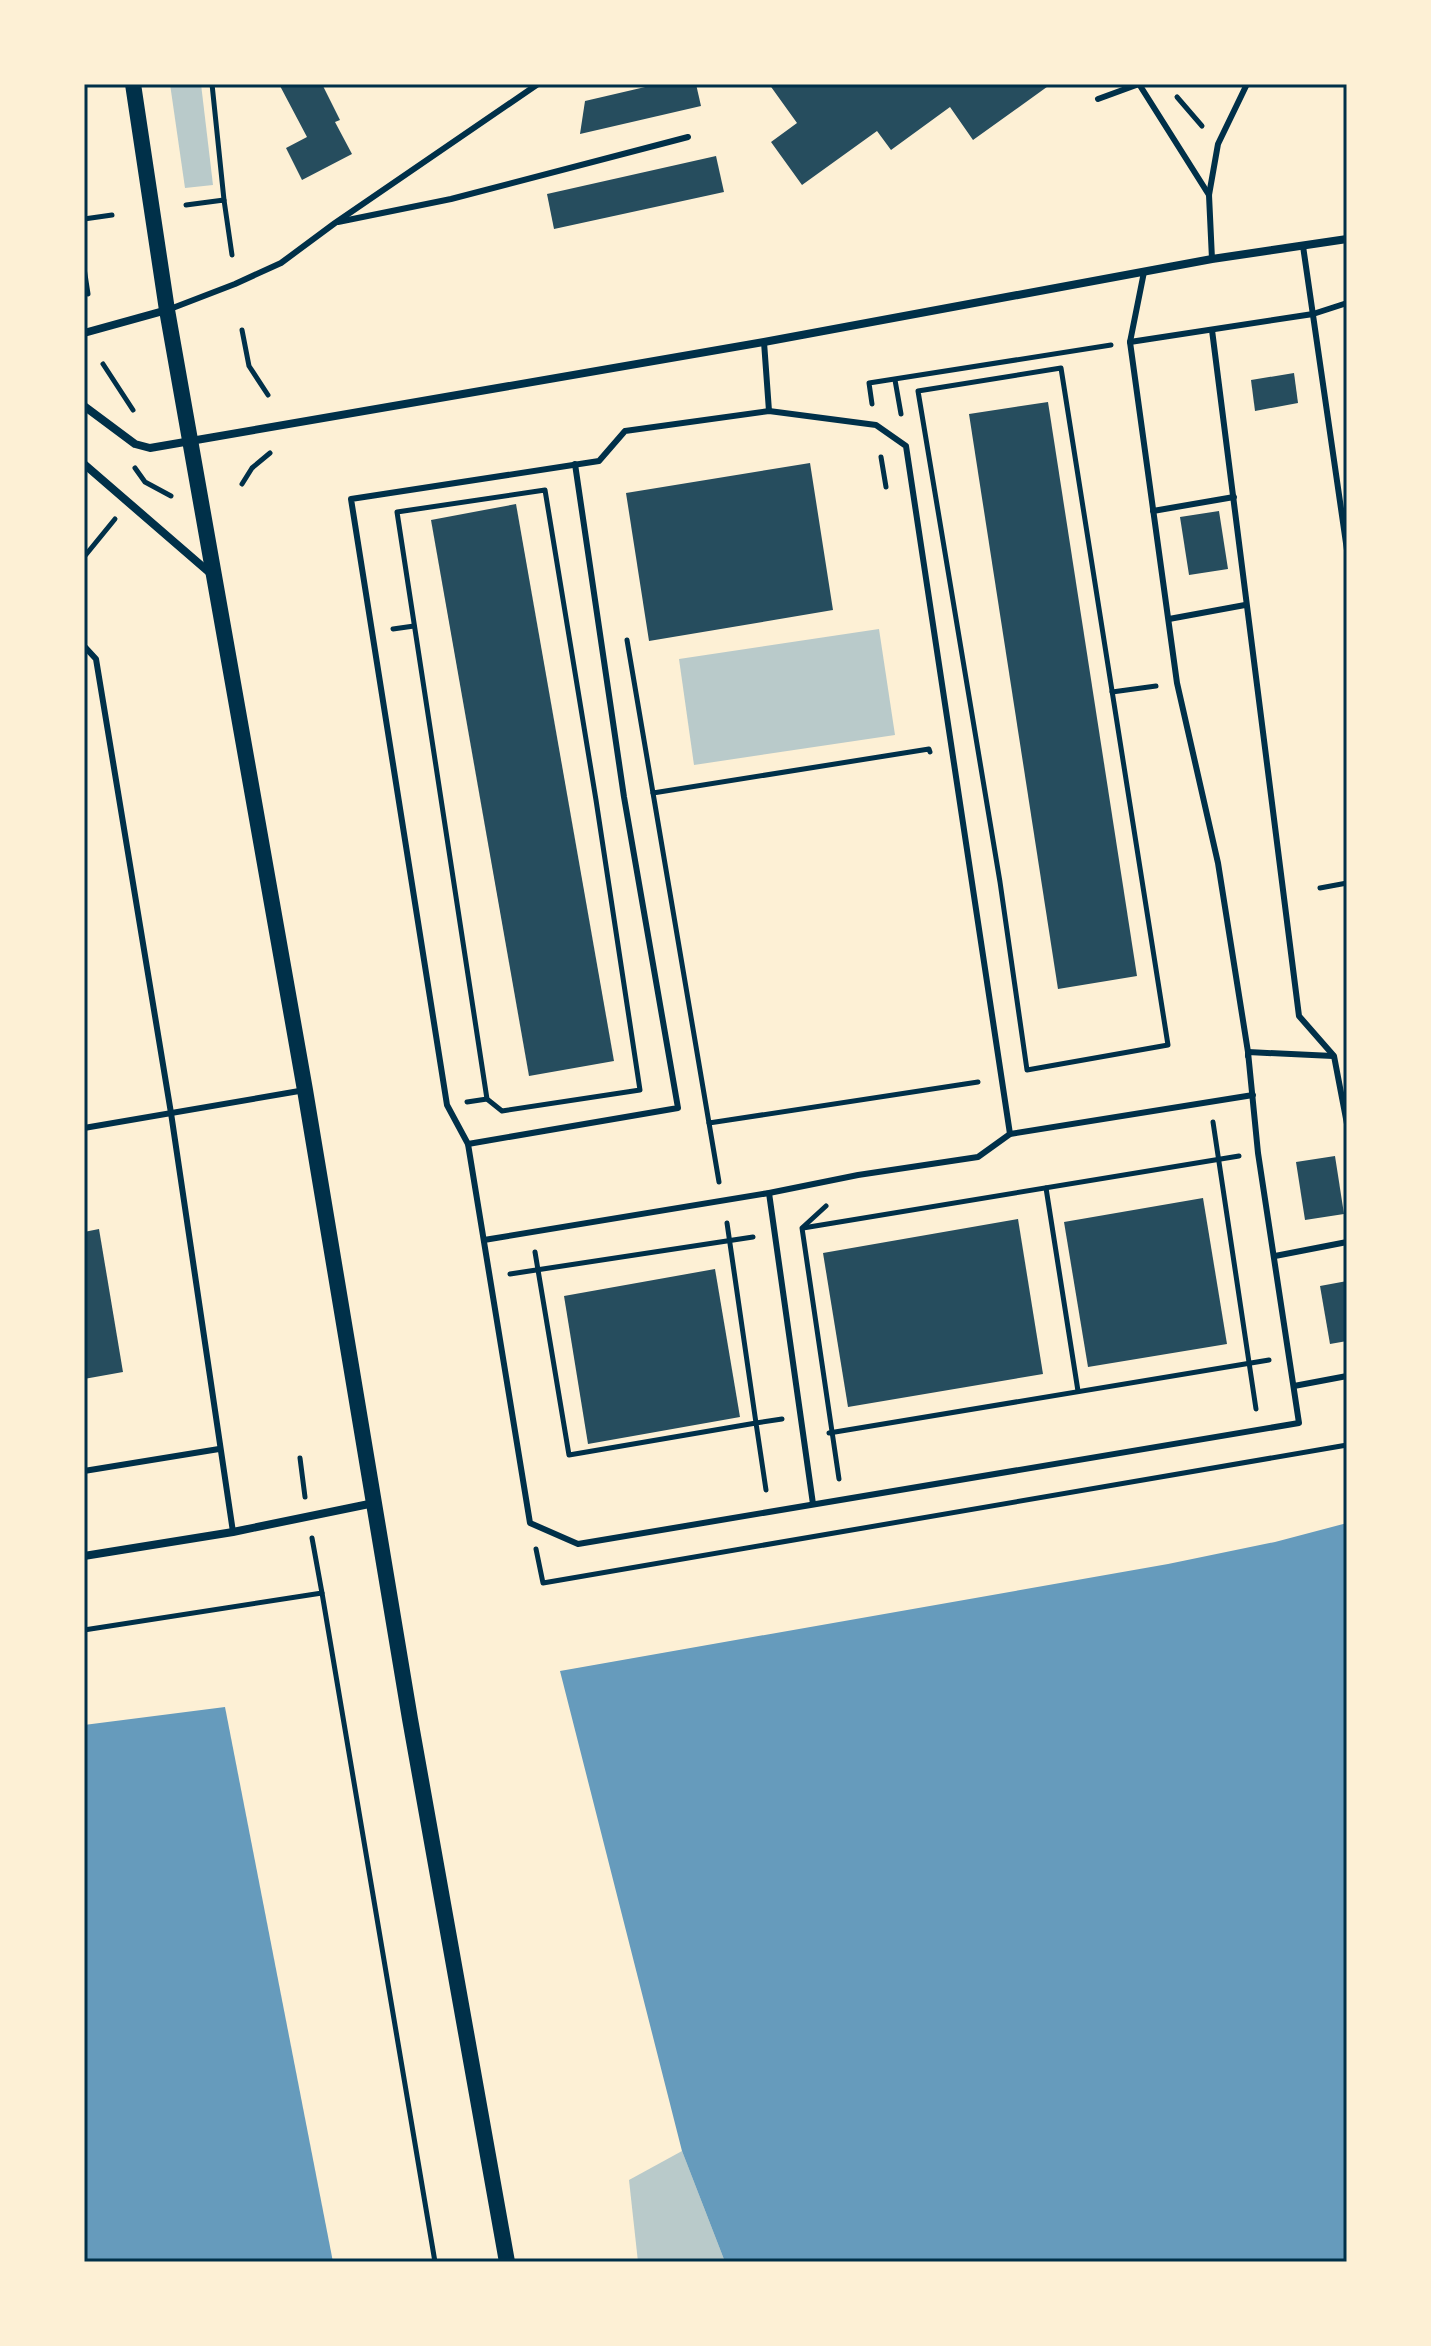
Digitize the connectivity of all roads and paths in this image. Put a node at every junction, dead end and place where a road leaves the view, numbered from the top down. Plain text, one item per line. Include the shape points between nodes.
1 (133, 84) edge
2 (212, 84) edge
3 (523, 84) edge
4 (538, 84) edge
5 (1247, 84) edge
6 (528, 91) junction
7 (1176, 96) dead end
8 (1098, 99) dead end
9 (688, 137) dead end
10 (1218, 144) junction
11 (1209, 195) junction
12 (224, 200) junction
13 (186, 205) dead end
14 (112, 215) dead end
15 (84, 219) edge
16 (335, 223) junction
17 (1347, 239) edge
18 (1303, 246) junction
19 (232, 255) dead end
20 (1212, 259) junction
21 (84, 268) edge
22 (1144, 272) junction
23 (88, 294) dead end
24 (1347, 303) edge
25 (167, 310) junction
26 (1313, 314) junction
27 (242, 330) dead end
28 (1212, 330) junction
29 (84, 333) edge
30 (764, 342) junction
31 (1130, 342) junction
32 (103, 364) dead end
33 (268, 395) dead end
34 (84, 406) edge
35 (769, 411) junction
36 (139, 420) dead end
37 (876, 425) junction
38 (190, 442) junction
39 (275, 449) dead end
40 (84, 464) edge
41 (575, 464) junction
42 (145, 482) dead end
43 (242, 484) dead end
44 (171, 496) dead end
45 (1234, 497) junction
46 (1153, 511) junction
47 (115, 518) dead end
48 (1347, 550) edge
49 (84, 557) edge
50 (216, 578) junction
51 (1245, 605) junction
52 (1169, 619) junction
53 (626, 636) dead end
54 (84, 646) edge
55 (1177, 683) junction
56 (1112, 692) junction
57 (931, 764) dead end
58 (653, 793) junction
59 (1347, 883) edge
60 (1320, 888) dead end
61 (1248, 1052) junction
62 (1334, 1056) junction
63 (976, 1067) dead end
64 (978, 1082) junction
65 (305, 1090) junction
66 (640, 1090) joint
67 (980, 1095) dead end
68 (1253, 1095) junction
69 (1210, 1101) junction
70 (171, 1113) junction
71 (1347, 1124) edge
72 (84, 1128) edge
73 (1010, 1134) junction
74 (468, 1144) junction
75 (1219, 1159) junction
76 (858, 1175) junction
77 (1046, 1188) junction
78 (769, 1193) junction
79 (802, 1228) junction
80 (774, 1233) junction
81 (484, 1240) junction
82 (730, 1241) junction
83 (1347, 1242) edge
84 (1275, 1256) junction
85 (537, 1270) junction
86 (490, 1277) junction
87 (1289, 1357) junction
88 (1250, 1362) junction
89 (1347, 1376) edge
90 (1294, 1386) junction
91 (1078, 1391) junction
92 (799, 1417) junction
93 (756, 1423) junction
94 (1259, 1429) junction
95 (831, 1433) junction
96 (803, 1439) junction
97 (1347, 1445) edge
98 (219, 1449) junction
99 (300, 1458) dead end
100 (84, 1471) edge
101 (843, 1498) junction
102 (375, 1503) junction
103 (813, 1504) junction
104 (769, 1512) junction
105 (308, 1517) junction
106 (233, 1532) junction
107 (84, 1556) edge
108 (543, 1583) dead end
109 (322, 1593) junction
110 (84, 1630) edge
111 (435, 2262) edge
112 (507, 2262) edge

1 - 25 main road
2 - 12 path
3 - 6 lane
4 - 6 lane
5 - 10 lane
6 - 16 lane
7 - 10 path
8 - 11 lane via 1139,84
9 - 16 lane via 451,199
10 - 11 lane
11 - 20 lane
12 - 13 path
12 - 19 path
14 - 15 path
16 - 25 lane via 281,263
17 - 18 street
18 - 20 street
18 - 26 lane
20 - 22 street
21 - 23 path
22 - 30 street
22 - 31 lane
24 - 26 lane
25 - 29 street
25 - 38 main road
26 - 28 lane
26 - 48 lane
27 - 33 path via 249,366
28 - 31 lane
28 - 45 lane
30 - 35 lane
30 - 38 street
31 - 37 path via 869,383
31 - 46 lane
32 - 36 path
34 - 38 street via 135,444 150,448
35 - 37 lane
35 - 41 lane via 625,431 599,461
37 - 73 lane via 906,446
38 - 50 main road
39 - 43 path
40 - 50 street
41 - 74 lane via 624,797 678,1108
41 - 74 lane via 351,499 447,1105
42 - 44 path
45 - 46 lane
45 - 51 lane
46 - 52 lane
47 - 49 path
50 - 65 main road
51 - 52 lane
51 - 62 lane via 1299,1016
52 - 55 lane
53 - 58 path
54 - 70 lane via 96,659
55 - 56 path
55 - 61 lane via 1218,863
56 - 56 path via 1168,1045 1027,1070 918,391 1061,368
57 - 58 path via 929,749
58 - 64 path via 709,1123
59 - 60 path
61 - 62 lane
61 - 68 lane
62 - 71 lane
63 - 64 path
64 - 67 path
65 - 70 lane
65 - 102 main road
66 - 66 path via 502,1111 487,1099 397,512 545,490
68 - 69 lane
68 - 84 lane
69 - 73 lane
69 - 75 path
70 - 72 lane
70 - 98 lane
73 - 76 lane via 978,1157
74 - 81 lane
75 - 77 path
75 - 88 path
76 - 78 lane
76 - 79 path
77 - 79 path
77 - 91 path
78 - 80 lane
78 - 81 lane
79 - 80 path
79 - 95 path
80 - 82 path
80 - 92 lane
81 - 86 lane
82 - 85 path
82 - 93 path
83 - 84 lane
84 - 87 lane
85 - 86 path
85 - 93 path via 569,1455
86 - 104 lane via 530,1523 578,1544
87 - 88 path
87 - 90 lane
88 - 91 path
88 - 94 path
89 - 90 lane
90 - 94 lane via 1299,1423
91 - 95 path
92 - 93 path
92 - 96 lane
93 - 104 path
94 - 101 lane
95 - 96 path
95 - 101 path
96 - 103 lane
97 - 108 path
98 - 100 lane
98 - 106 lane
99 - 105 path
101 - 103 lane
102 - 105 street
102 - 112 main road
103 - 104 lane
105 - 106 street
105 - 109 path
106 - 107 street
109 - 110 path
109 - 111 path

